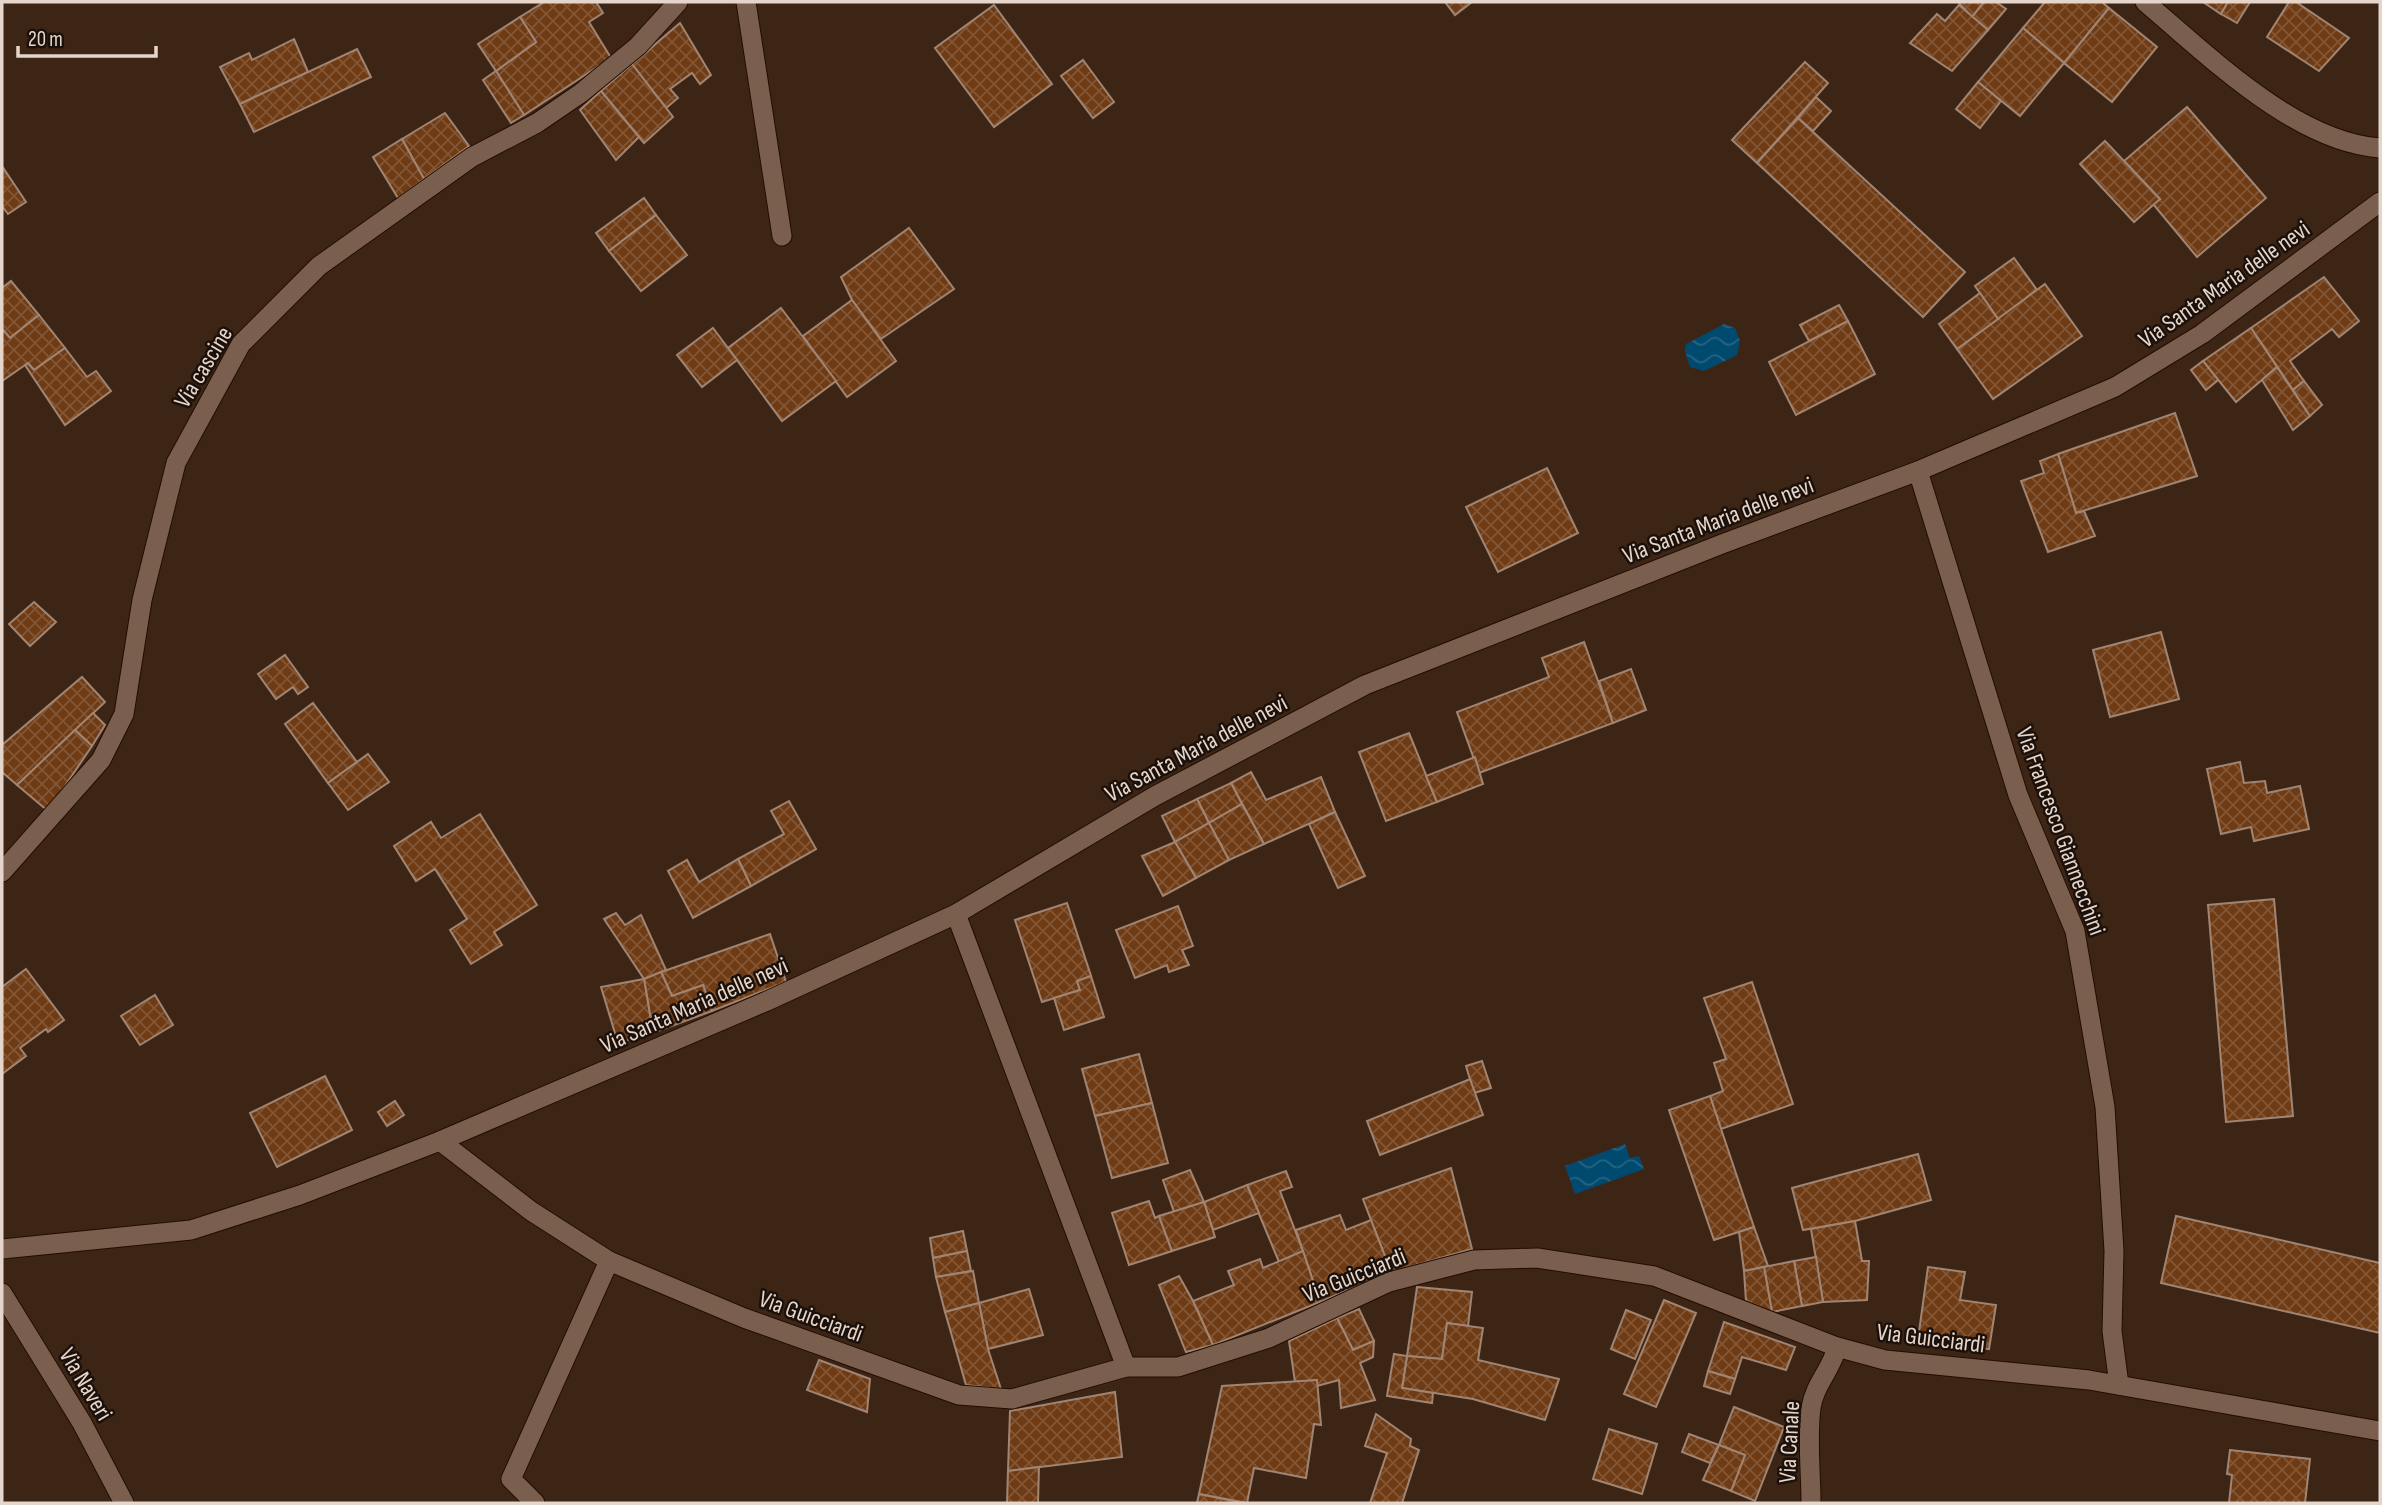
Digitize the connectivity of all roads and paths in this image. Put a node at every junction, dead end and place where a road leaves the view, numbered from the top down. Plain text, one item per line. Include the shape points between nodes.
1 (678, 2) edge
2 (746, 2) edge
3 (2145, 2) edge
4 (2380, 148) edge
5 (2380, 202) edge
6 (782, 236) dead end
7 (1919, 471) junction
8 (2, 872) edge
9 (956, 914) junction
10 (440, 1141) junction
11 (2, 1250) edge
12 (609, 1261) junction
13 (2, 1293) edge
14 (1837, 1347) junction
15 (1126, 1367) junction
16 (2119, 1385) junction
17 (2380, 1431) edge
18 (124, 1503) edge
19 (534, 1503) edge
20 (1811, 1503) edge

1 - 8 street, Via cascine via 638,46 581,93 537,123 472,157 319,266 241,344 176,463 142,600 124,714 102,760
2 - 6 street
3 - 4 street via 2235,79 2315,130 2356,146
5 - 7 street, Via Santa Maria delle nevi via 2202,334 2115,387
7 - 9 street, Via Santa Maria delle nevi via 1365,685 1155,796
7 - 16 street, Via Francesco Giannecchini via 2018,795 2076,931 2105,1107 2114,1251 2112,1331
9 - 10 street, Via Santa Maria delle nevi
9 - 15 street
10 - 11 street, Via Santa Maria delle nevi via 300,1195 191,1230
10 - 12 street, Via Guicciardi via 531,1211
12 - 15 street, Via Guicciardi via 744,1318 959,1395 1012,1399
12 - 19 street via 511,1479
13 - 18 street, Via Naveri via 82,1423
14 - 15 street, Via Guicciardi via 1654,1276 1537,1258 1474,1260 1389,1282 1269,1338 1178,1367
14 - 16 street, Via Guicciardi via 1885,1360
14 - 20 street, Via Canale via 1811,1407
16 - 17 street, Via Guicciardi

